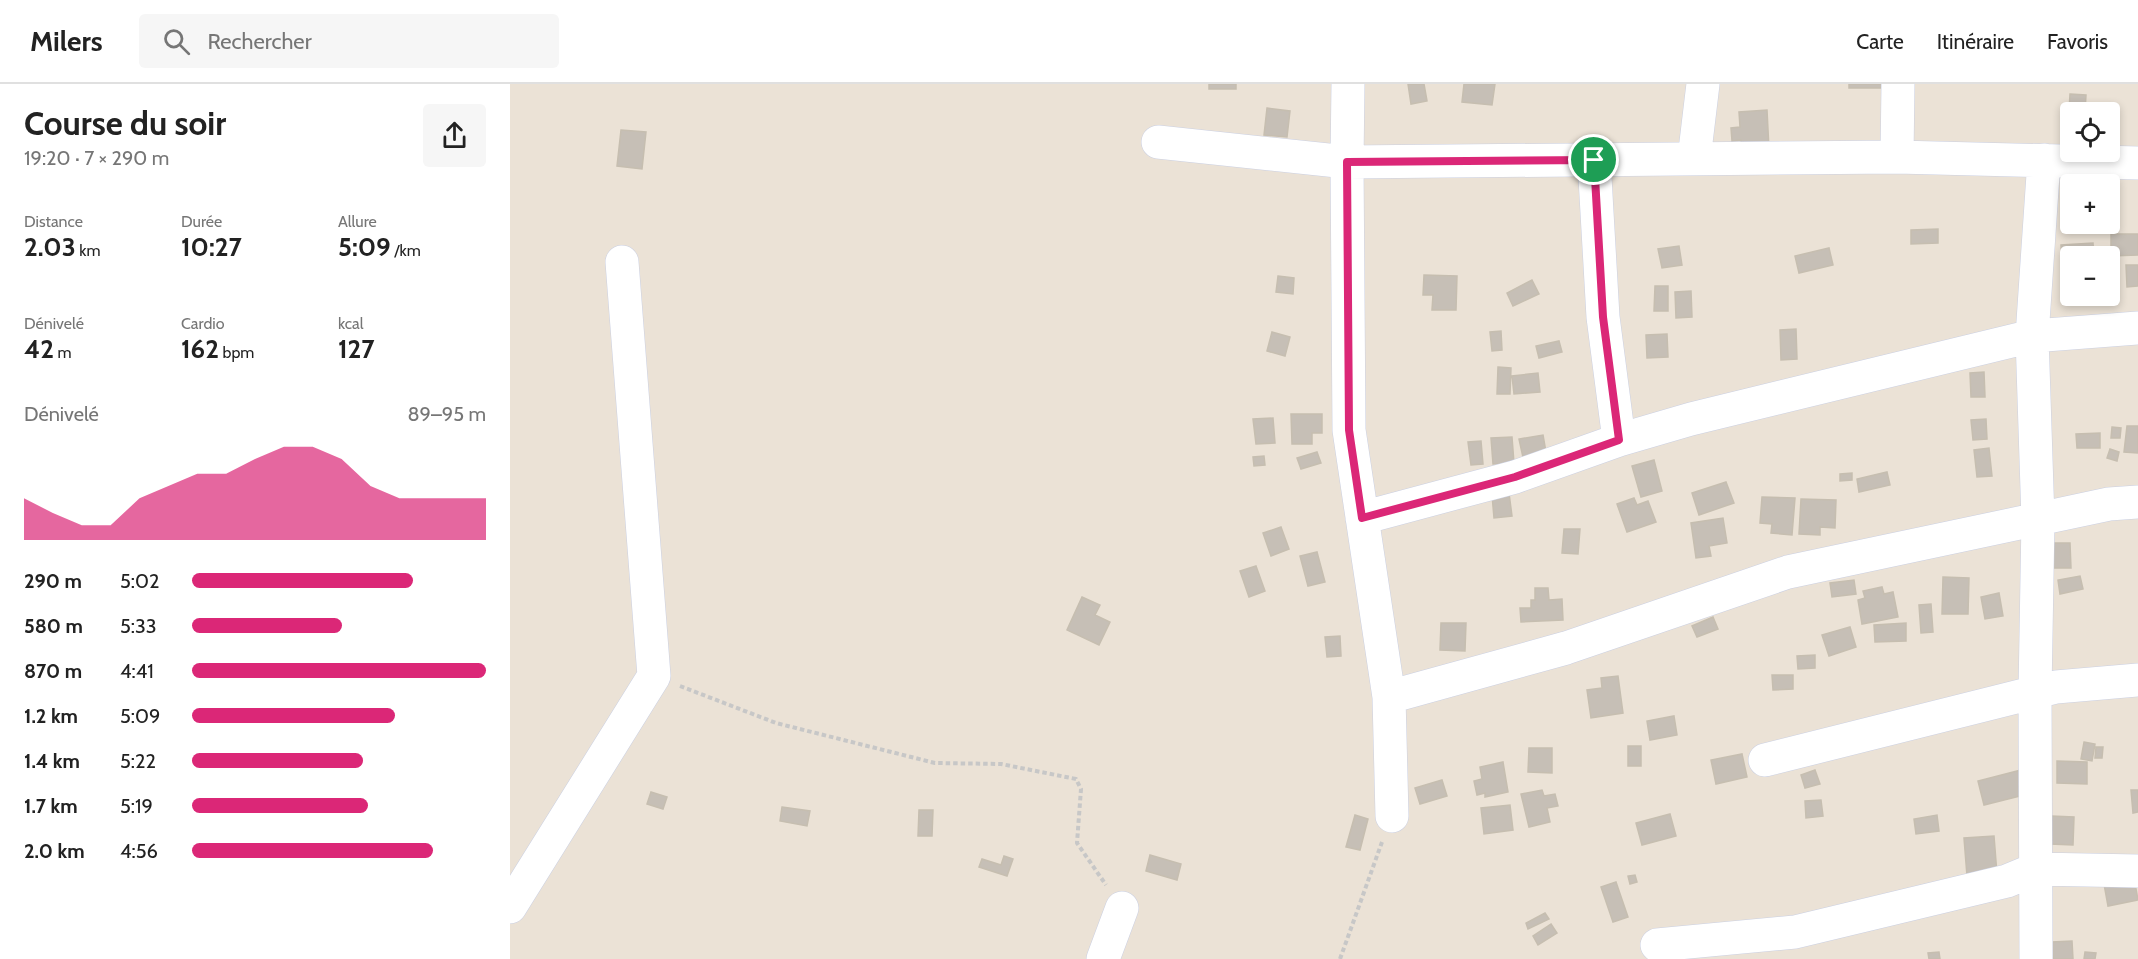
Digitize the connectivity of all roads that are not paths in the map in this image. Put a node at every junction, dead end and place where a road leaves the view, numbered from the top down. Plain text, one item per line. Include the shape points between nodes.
1 (1348, 84) edge
2 (1703, 84) edge
3 (1898, 84) edge
4 (1158, 142) dead end
5 (1897, 157) junction
6 (1694, 159) junction
7 (1594, 160) junction
8 (2044, 160) junction
9 (1347, 162) junction
10 (2138, 163) edge
11 (622, 262) dead end
12 (2138, 328) edge
13 (2032, 336) junction
14 (1619, 440) junction
15 (2138, 502) edge
16 (1362, 518) junction
17 (2038, 520) junction
18 (2138, 680) edge
19 (2035, 692) junction
20 (1389, 697) junction
21 (1764, 760) dead end
22 (1392, 816) road end
23 (2036, 869) junction
24 (2138, 871) edge
25 (510, 907) edge
26 (1122, 908) road end
27 (1657, 945) dead end
28 (1103, 959) edge
29 (2036, 959) edge

1 - 9 street
2 - 6 street
3 - 5 street
4 - 9 street
5 - 6 street
5 - 8 street
6 - 7 street
7 - 9 street
7 - 14 street via 1603,317
8 - 10 street
8 - 13 street
9 - 16 street via 1349,430
11 - 25 street via 654,676
12 - 13 street
13 - 14 street
13 - 17 street
14 - 16 street via 1515,477
15 - 17 street via 2109,504
16 - 20 street
17 - 19 street
17 - 20 street via 1788,572 1566,648
18 - 19 street
19 - 21 street
19 - 23 street
20 - 22 street
23 - 24 street
23 - 27 street via 2007,881 1794,932
23 - 29 street
26 - 28 street

